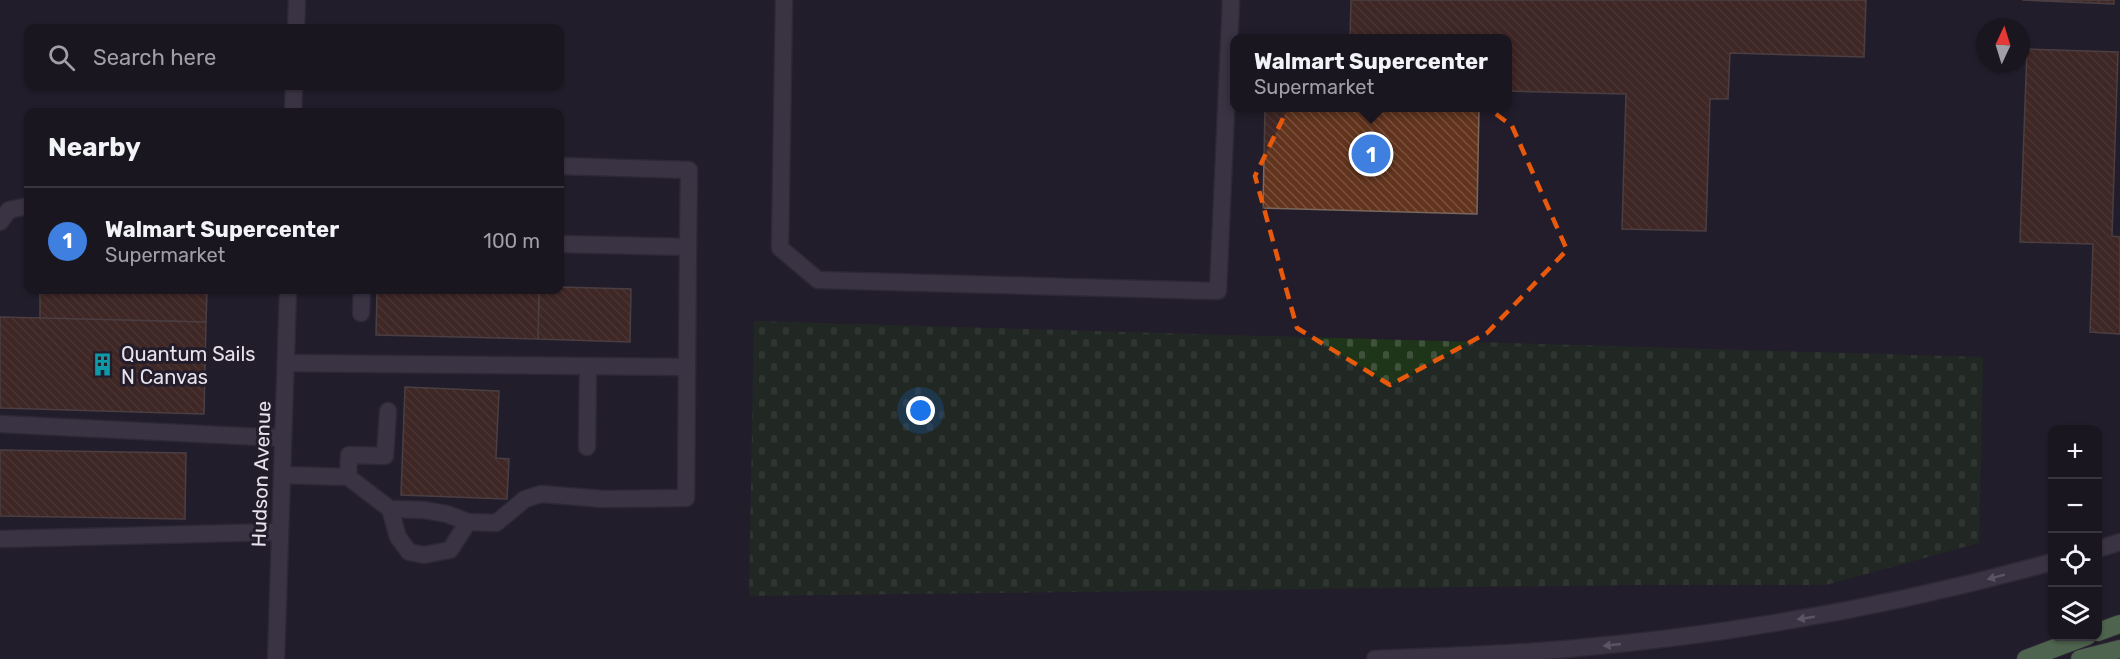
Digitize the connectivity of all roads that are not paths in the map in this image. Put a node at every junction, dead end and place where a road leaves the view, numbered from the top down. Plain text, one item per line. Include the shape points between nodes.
1 (297, 0) edge
2 (784, 0) edge
3 (1231, 0) edge
4 (296, 24) edge
5 (294, 90) edge
6 (293, 108) edge
7 (564, 166) edge
8 (24, 207) edge
9 (0, 222) edge
10 (564, 244) edge
11 (688, 247) junction
12 (288, 294) edge
13 (362, 294) edge
14 (361, 313) dead end
15 (286, 363) junction
16 (588, 366) junction
17 (687, 367) junction
18 (388, 411) dead end
19 (0, 424) edge
20 (283, 438) junction
21 (587, 447) dead end
22 (282, 475) junction
23 (348, 477) junction
24 (390, 509) junction
25 (468, 522) junction
26 (280, 532) junction
27 (0, 539) edge
28 (2120, 542) edge
29 (2102, 547) edge
30 (2048, 563) edge
31 (2120, 624) edge
32 (2102, 630) edge
33 (2074, 641) edge
34 (2120, 649) edge
35 (276, 659) edge
36 (1375, 659) edge
37 (2026, 659) edge
38 (2080, 659) edge

1 - 4 main road
2 - 3 main road via 780,248 818,280 1218,291
5 - 6 main road
7 - 11 main road via 688,170
8 - 9 main road via 9,210
10 - 11 main road
11 - 17 main road
12 - 15 main road, Hudson Avenue
13 - 14 main road
15 - 16 main road
15 - 20 main road, Hudson Avenue
16 - 17 main road
16 - 21 main road
17 - 25 main road via 686,498 542,495 525,499 496,523
18 - 23 main road via 385,456 349,455
19 - 20 main road
20 - 22 main road, Hudson Avenue
22 - 23 main road
22 - 26 main road, Hudson Avenue
23 - 24 main road
24 - 25 main road via 424,510
24 - 25 main road via 398,537 409,552 424,555 450,550
26 - 27 main road
26 - 35 main road, Hudson Avenue
28 - 29 main road
30 -> 36 main road via 1869,607 1728,631 1564,650
31 - 32 highway
33 - 37 highway
34 - 38 highway

